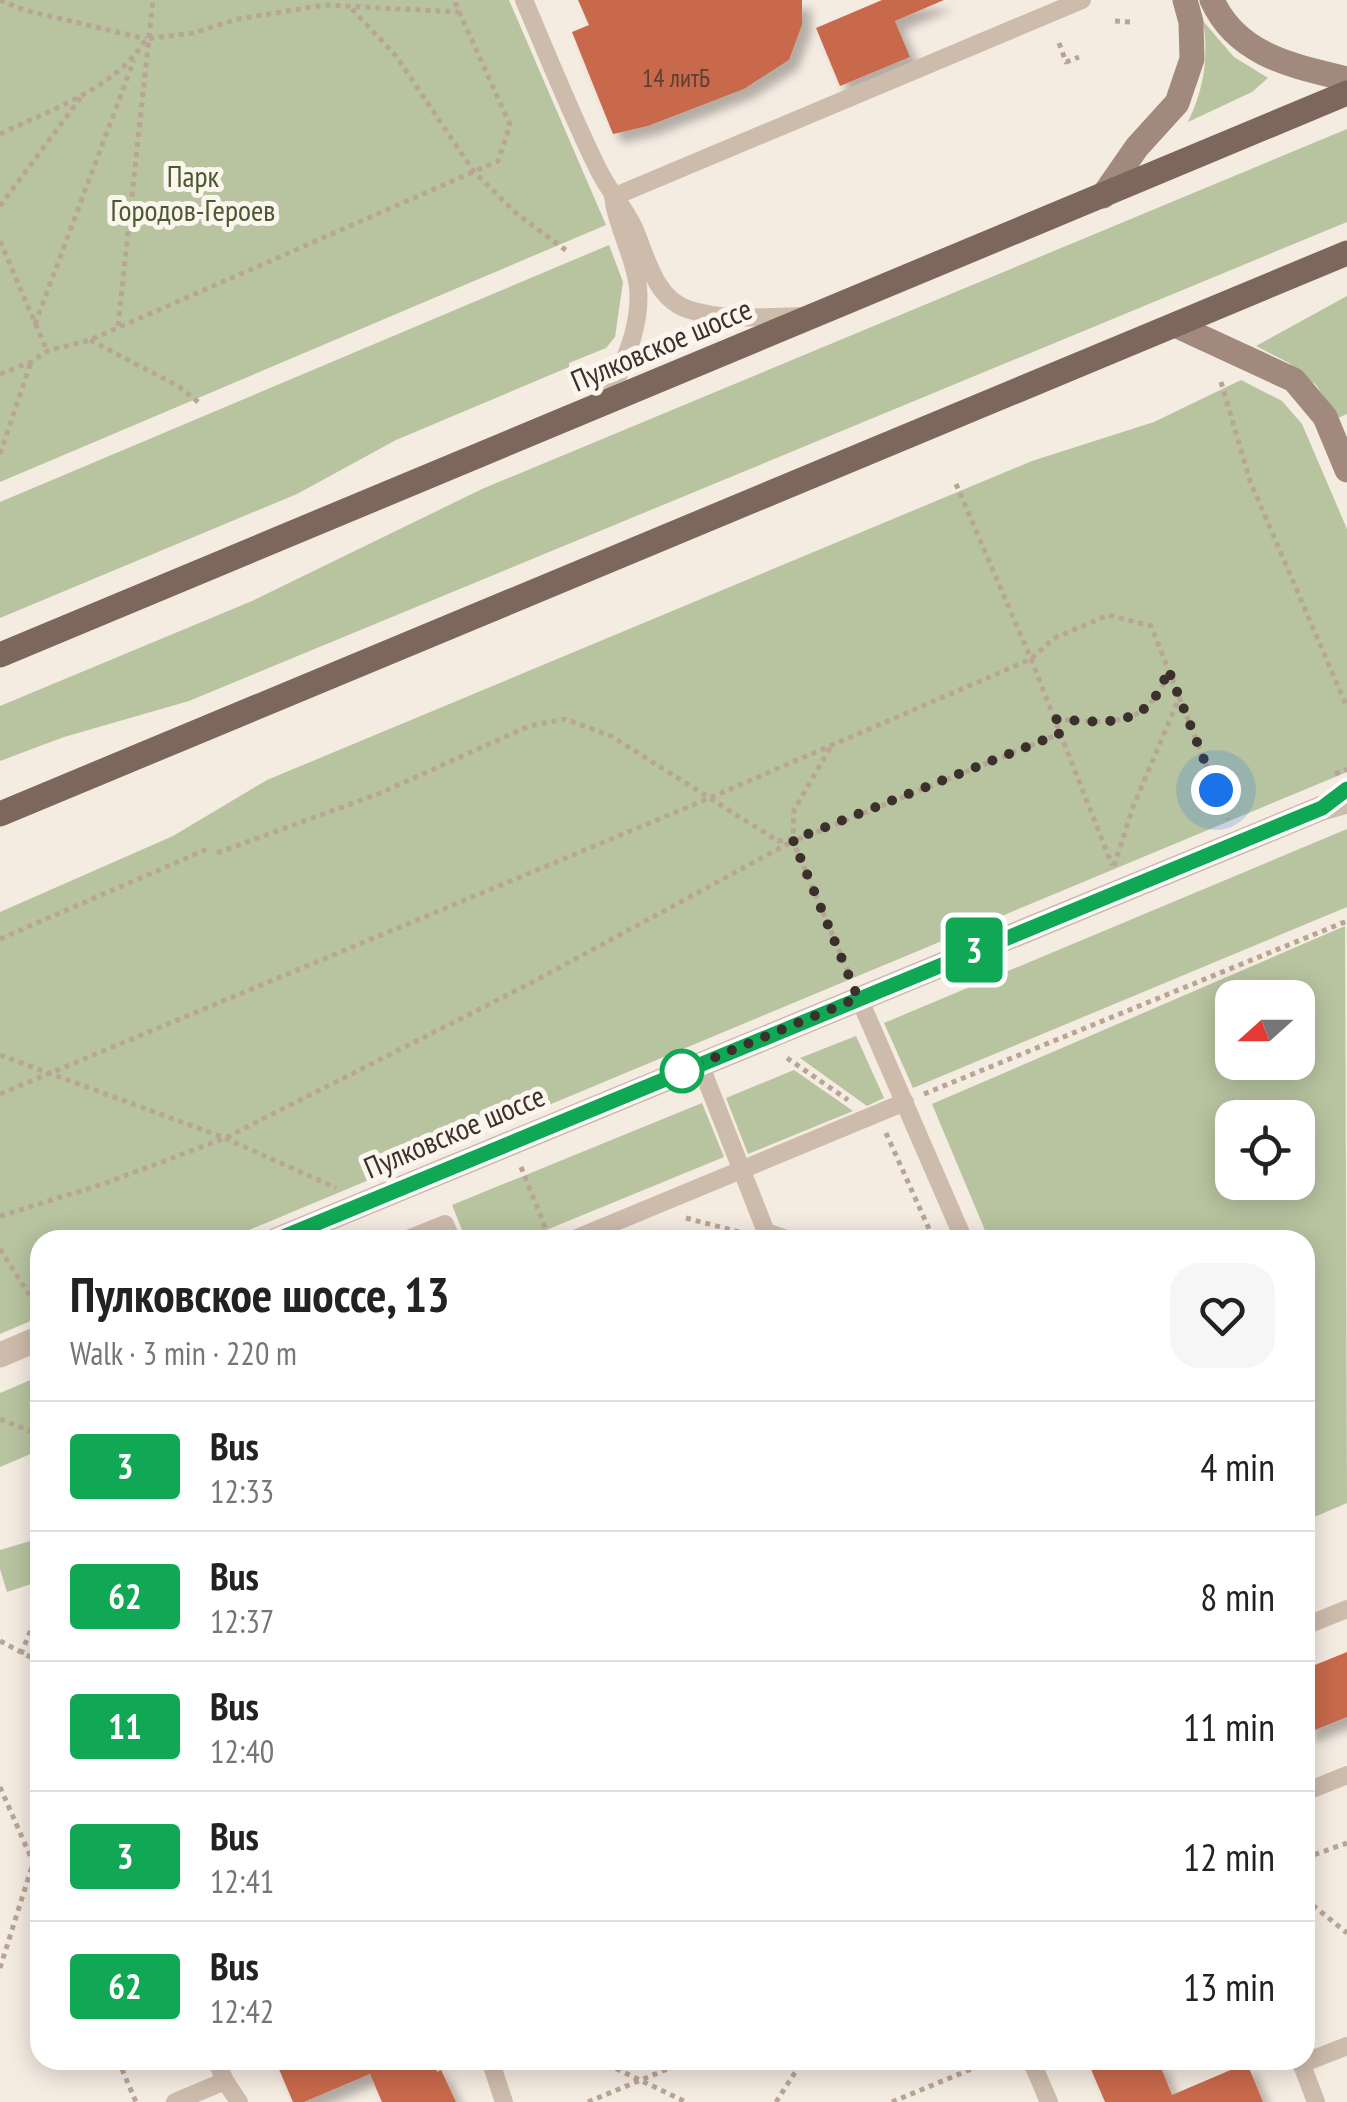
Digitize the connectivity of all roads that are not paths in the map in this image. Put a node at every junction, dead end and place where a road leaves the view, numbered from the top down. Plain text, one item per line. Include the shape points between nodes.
1 (524, 0) edge
2 (1082, 0) edge
3 (1185, 0) edge
4 (1212, 0) edge
5 (1347, 79) edge
6 (1347, 93) edge
7 (1104, 196) junction
8 (613, 198) junction
9 (1347, 253) edge
10 (814, 316) junction
11 (1175, 324) junction
12 (607, 402) junction
13 (1347, 470) edge
14 (0, 655) edge
15 (1347, 789) edge
16 (1334, 804) edge
17 (0, 814) edge
18 (858, 998) junction
19 (700, 1064) junction
20 (904, 1102) junction
21 (741, 1170) junction
22 (300, 1230) edge
23 (596, 1230) edge
24 (765, 1230) edge
25 (960, 1230) edge
26 (30, 1342) edge
27 (0, 1355) edge
28 (1347, 1608) edge
29 (1315, 1622) edge
30 (1347, 1775) edge
31 (1315, 1788) edge
32 (1347, 2046) edge
33 (1315, 2057) edge
34 (220, 2070) edge
35 (493, 2070) edge
36 (1035, 2070) edge
37 (1303, 2070) edge
38 (225, 2081) junction
39 (175, 2102) edge
40 (239, 2102) edge
41 (504, 2102) edge
42 (1048, 2102) edge
43 (1316, 2102) edge

1 - 8 lane
2 - 8 lane
3 - 7 main road via 1192,59 1176,104
4 - 5 main road via 1252,49
6 - 7 main road, Пулковское шоссе
7 - 10 main road, Пулковское шоссе
8 - 10 lane via 632,224 657,284 686,309
8 - 12 lane via 638,307 633,339
9 - 11 main road
10 - 12 main road, Пулковское шоссе
11 - 13 main road via 1294,380 1325,417
11 - 17 main road
12 - 14 main road, Пулковское шоссе
15 - 16 street, Пулковское шоссе
16 - 18 street, Пулковское шоссе
18 - 19 street, Пулковское шоссе
18 - 20 lane
19 - 21 lane
19 - 22 street, Пулковское шоссе
20 - 21 lane
20 - 25 lane
21 - 23 lane
21 - 24 lane
26 - 27 street
28 - 29 lane
30 - 31 lane
32 - 33 lane
34 - 38 lane
35 - 41 lane
36 - 42 lane
37 - 43 lane
38 - 39 lane
38 - 40 lane

